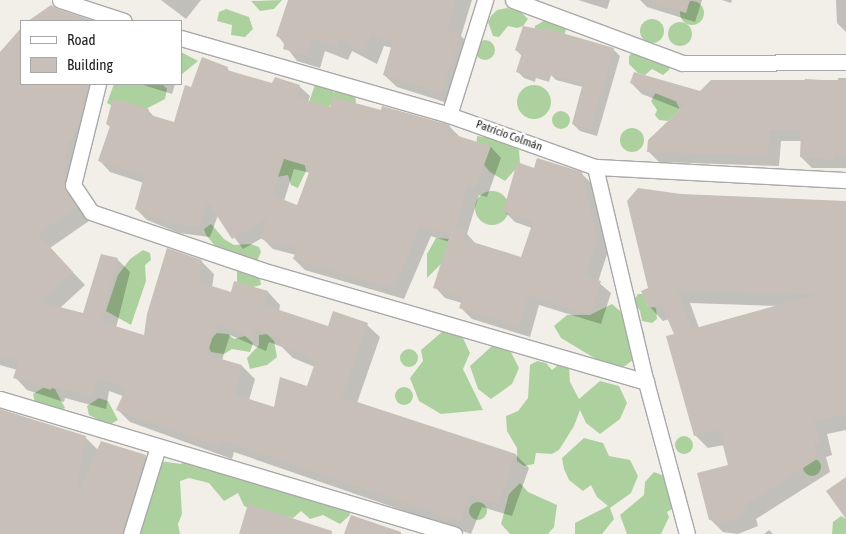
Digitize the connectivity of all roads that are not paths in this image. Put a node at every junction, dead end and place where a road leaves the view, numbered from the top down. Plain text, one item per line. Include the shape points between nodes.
1 (60, 0) edge
2 (485, 0) edge
3 (513, 0) edge
4 (116, 20) edge
5 (182, 38) edge
6 (846, 62) edge
7 (98, 85) edge
8 (449, 115) junction
9 (595, 167) junction
10 (846, 180) edge
11 (646, 382) junction
12 (0, 399) edge
13 (158, 446) junction
14 (131, 534) edge
15 (454, 534) edge
16 (687, 534) edge

1 - 4 street
2 - 8 street
3 - 6 street via 682,63
5 - 8 street, Patricio Colmán
7 - 11 street via 73,185 91,212 261,270
8 - 9 street, Patricio Colmán
9 - 10 street, Patricio Colmán
9 - 11 street
11 - 16 street
12 - 13 street
13 - 14 street
13 - 15 street

